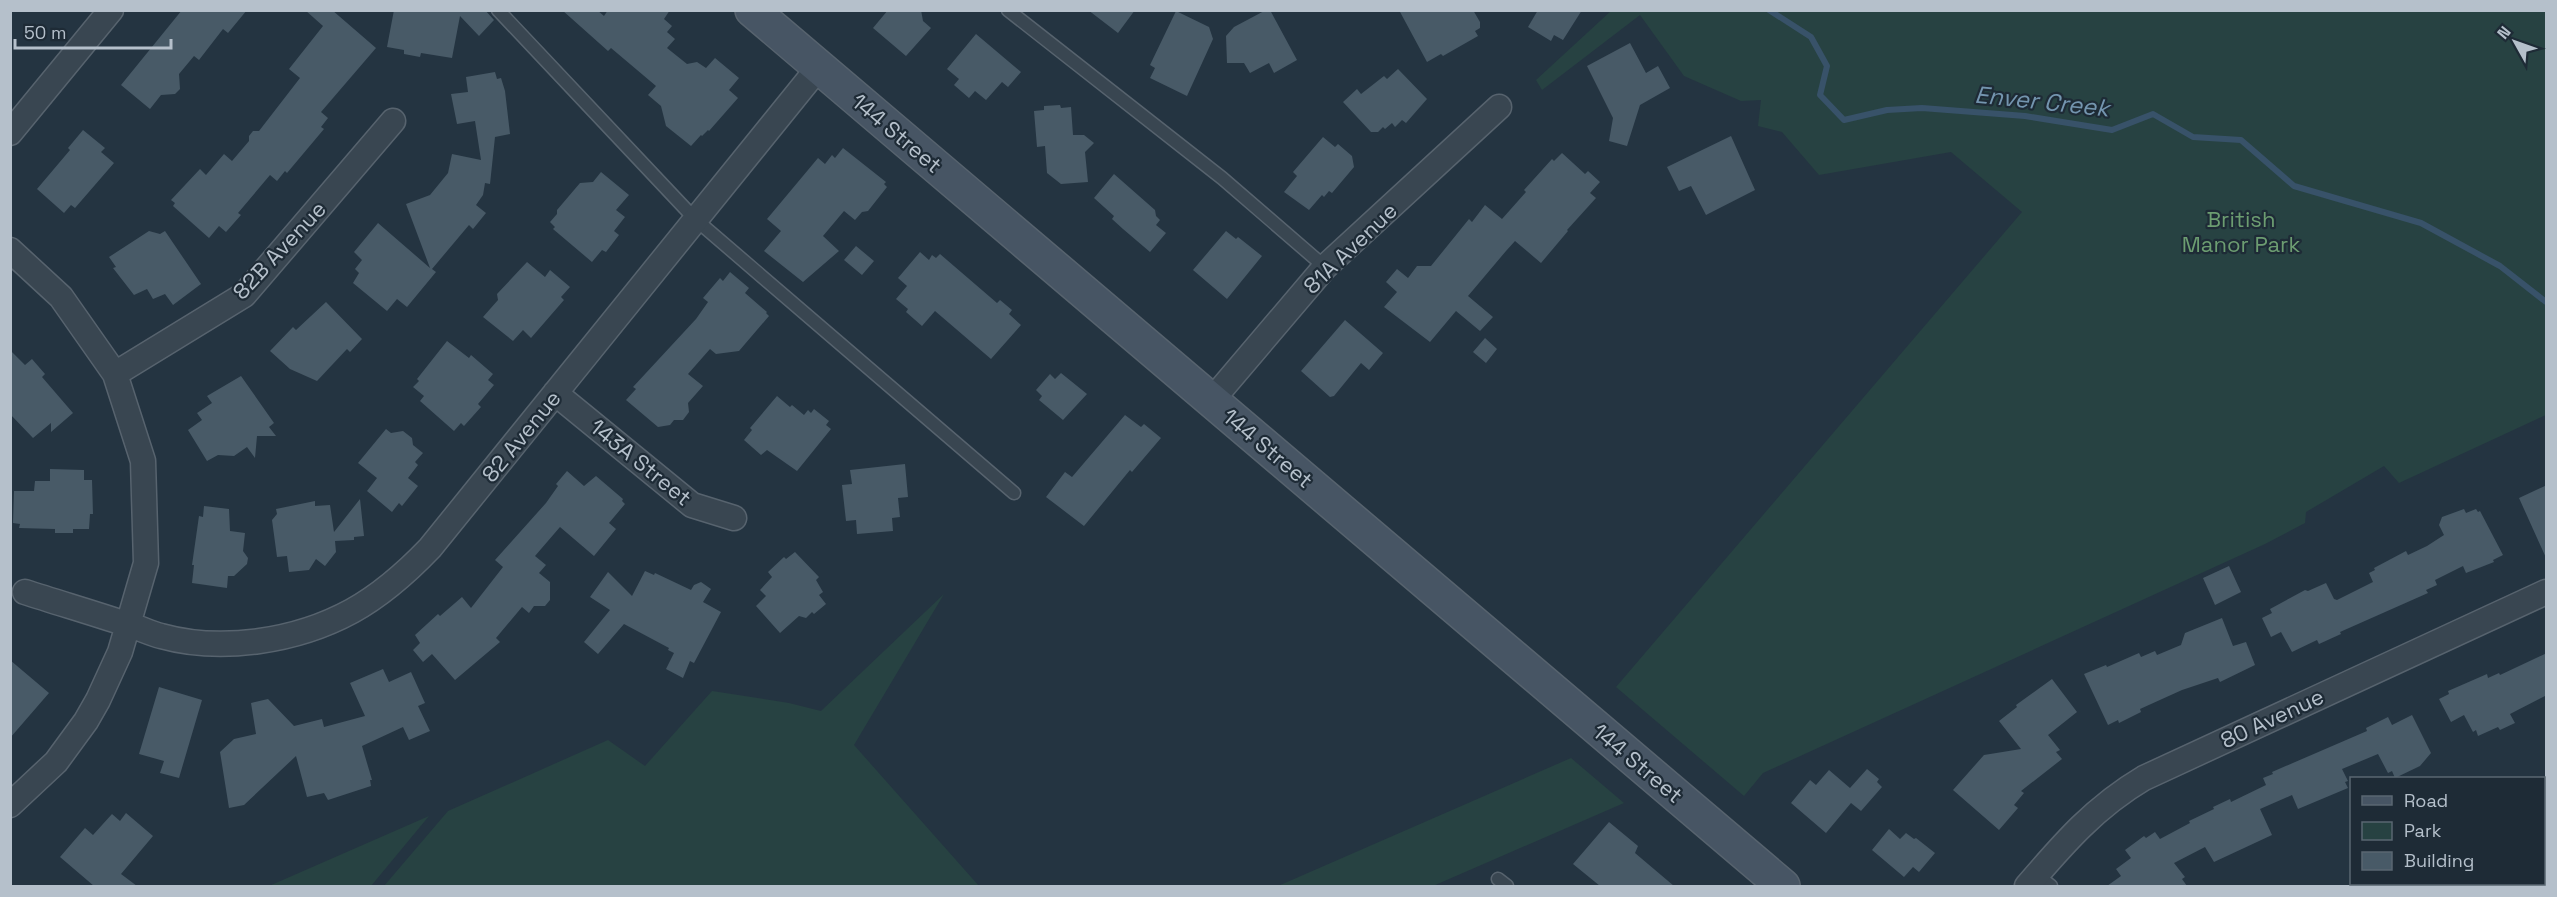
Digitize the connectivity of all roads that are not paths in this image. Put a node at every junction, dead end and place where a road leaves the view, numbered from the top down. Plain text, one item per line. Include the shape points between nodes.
1 (111, 10) edge
2 (498, 10) edge
3 (752, 10) edge
4 (1008, 10) edge
5 (819, 67) junction
6 (1499, 107) dead end
7 (393, 122) dead end
8 (10, 133) edge
9 (695, 219) junction
10 (10, 250) edge
11 (1325, 267) junction
12 (115, 374) junction
13 (555, 393) junction
14 (1212, 400) junction
15 (1014, 493) dead end
16 (734, 518) dead end
17 (25, 592) dead end
18 (2547, 592) edge
19 (130, 625) junction
20 (10, 805) edge
21 (2038, 883) edge
22 (1783, 886) edge

1 - 8 street
2 - 9 lane
3 - 5 main road, 144 Street
4 - 11 lane via 1222,178
5 - 9 street, 82 Avenue
5 - 14 main road, 144 Street
6 - 11 street, 81A Avenue
7 - 12 street, 82B Avenue via 244,295
9 - 13 street, 82 Avenue
9 - 15 lane
10 - 12 street via 61,297
11 - 14 street, 81A Avenue
12 - 19 street via 143,462 146,563
13 - 16 street, 143A Street via 692,505
13 - 19 street, 82 Avenue via 430,548 402,576 352,611 316,627 237,643 189,641
14 - 22 main road, 144 Street
17 - 19 street, 82 Avenue
18 - 21 street, 80 Avenue via 2144,777 2086,820
19 - 20 street via 110,678 86,722 56,762

